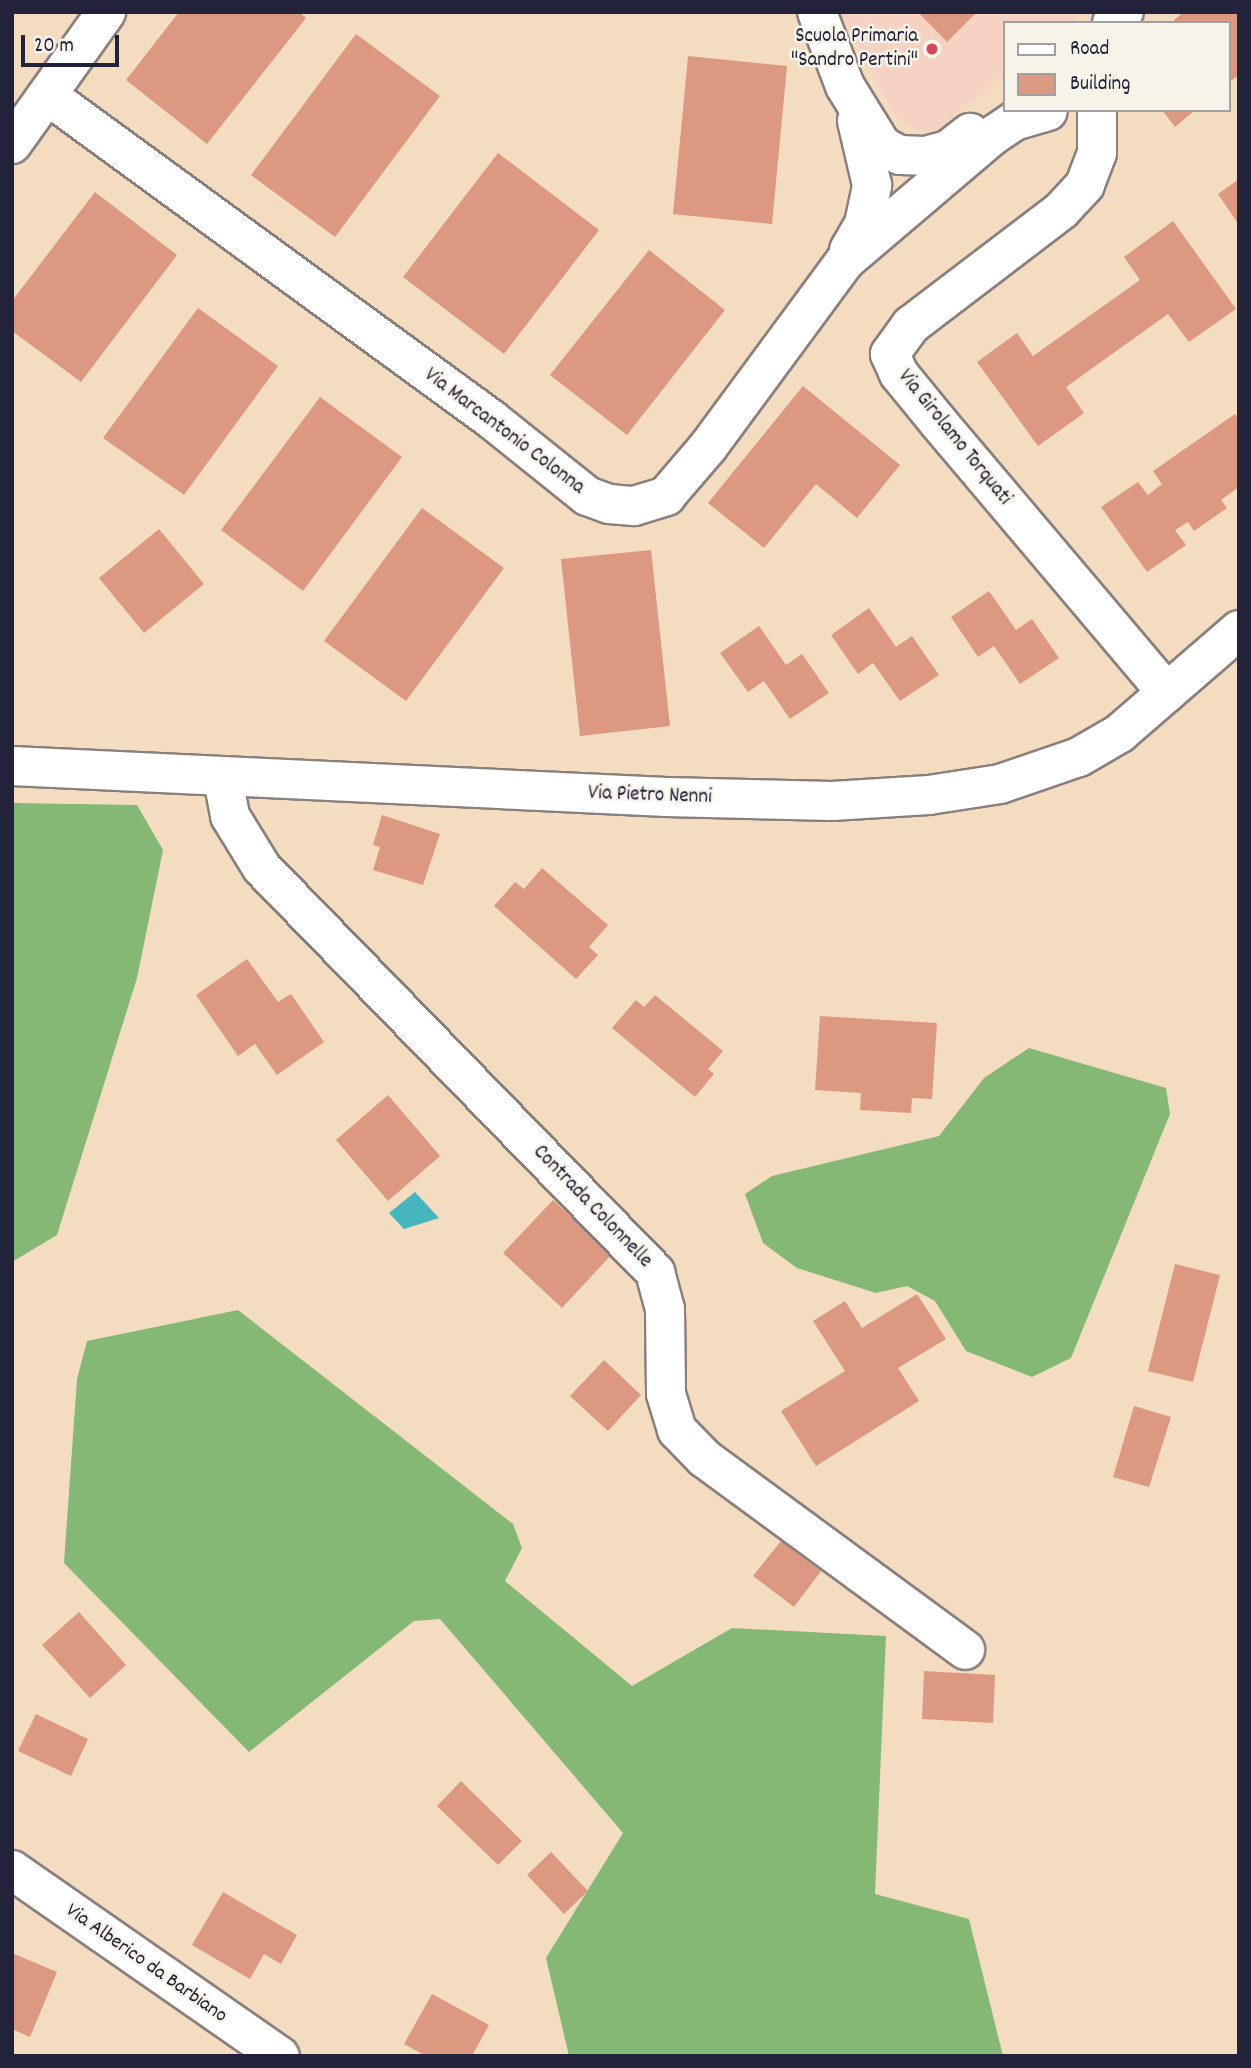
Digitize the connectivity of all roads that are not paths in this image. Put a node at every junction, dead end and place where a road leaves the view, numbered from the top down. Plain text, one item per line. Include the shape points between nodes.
1 (106, 12) edge
2 (817, 12) edge
3 (845, 86) junction
4 (47, 95) junction
5 (1002, 110) edge
6 (1043, 112) edge
7 (1059, 112) edge
8 (1097, 112) edge
9 (12, 144) edge
10 (1062, 210) junction
11 (839, 268) junction
12 (1239, 630) edge
13 (1167, 693) junction
14 (12, 766) edge
15 (223, 779) junction
16 (965, 1650) dead end
17 (12, 1870) edge
18 (280, 2056) edge

1 - 4 street
2 - 3 street
3 - 5 street via 882,146 900,155 948,150
3 - 11 street via 869,159 872,185 864,224
4 - 9 street
4 - 11 street, Via Marcantonio Colonna via 491,419 586,496 609,504 634,506 666,495 708,447
6 - 11 street, Via Marcantonio Colonna via 1014,121 992,136 898,212
7 - 10 street via 1076,149
8 - 10 street, Via Girolamo Torquati via 1097,153 1085,185
10 - 13 street, Via Girolamo Torquati via 911,325 890,354 899,374
12 - 13 street, Via Pietro Nenni
13 - 15 street, Via Pietro Nenni via 1120,733 1079,757 1000,784 929,795 832,801 680,798
14 - 15 street, Via Pietro Nenni
15 - 16 street, Contrada Colonnelle via 230,816 262,868 655,1272 665,1309 666,1394 683,1437 704,1458
17 - 18 street, Via Alberico da Barbiano

